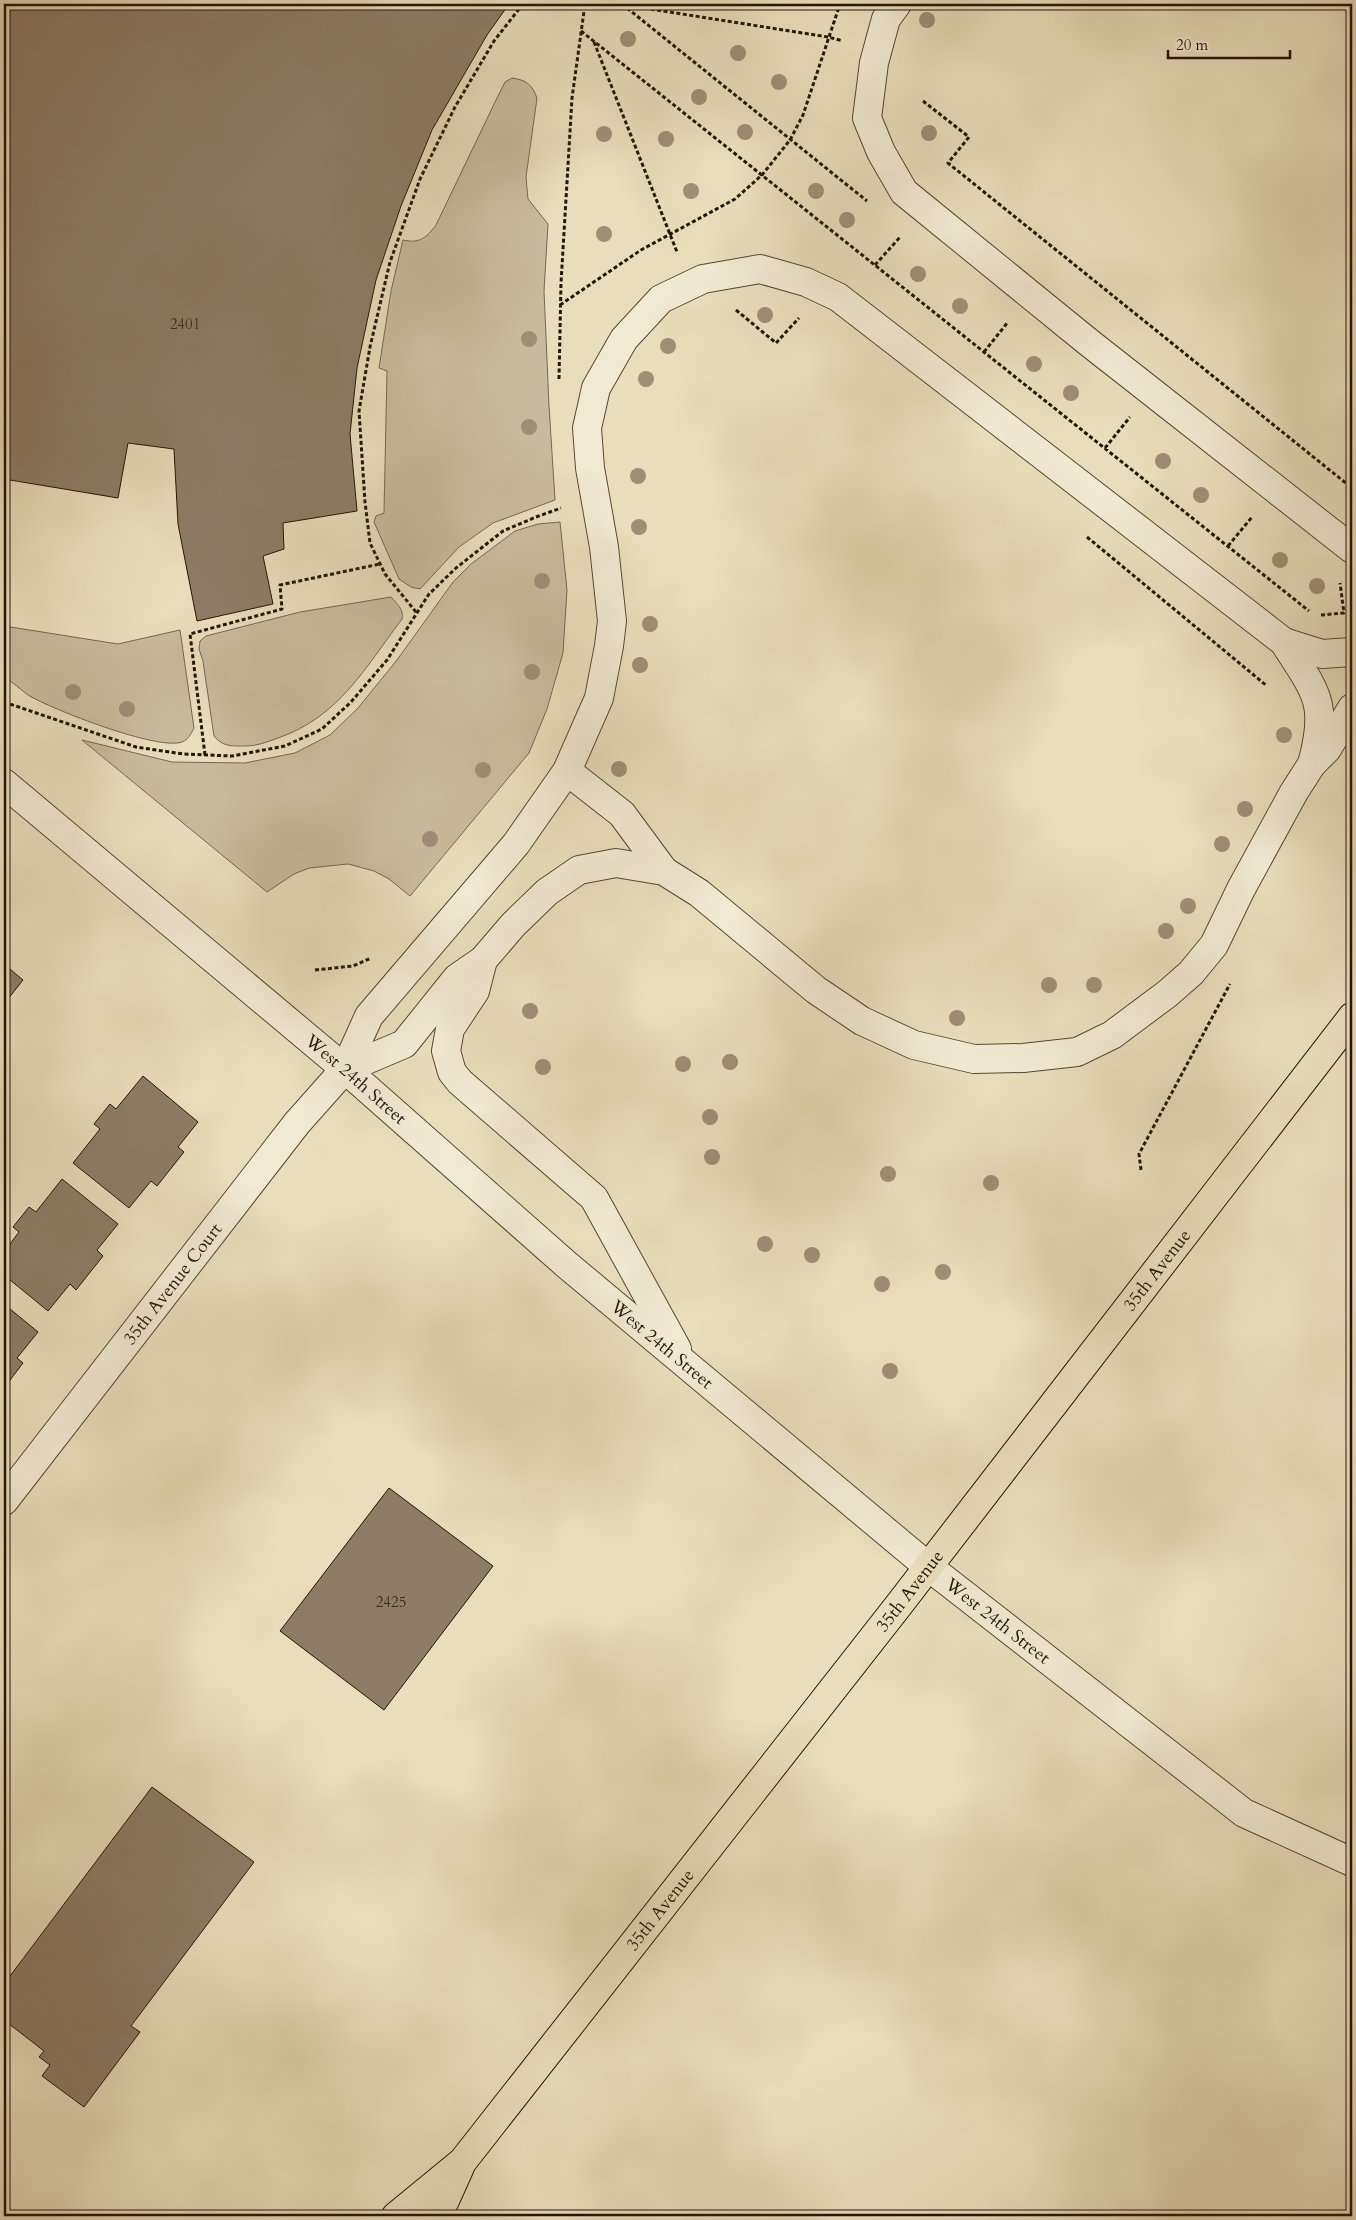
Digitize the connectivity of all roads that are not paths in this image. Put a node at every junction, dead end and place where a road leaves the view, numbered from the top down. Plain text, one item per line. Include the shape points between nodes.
1 (897, 4) edge
2 (1352, 549) edge
3 (1284, 642) junction
4 (1352, 652) edge
5 (1352, 708) edge
6 (1312, 764) junction
7 (567, 771) junction
8 (4, 783) edge
9 (664, 871) junction
10 (483, 960) junction
11 (1352, 1017) edge
12 (345, 1069) junction
13 (685, 1364) junction
14 (4, 1501) edge
15 (928, 1566) junction
16 (1352, 1862) edge
17 (463, 2161) junction
18 (396, 2216) edge
19 (438, 2216) edge

1 - 2 street via 886,19 874,63 867,118 881,152 904,192
3 - 4 street via 1322,654
3 - 6 street via 1310,682 1319,704 1320,721
3 - 7 street via 838,297 806,282 760,269 722,275 703,279 661,299 624,339 596,388 586,428 612,621 599,698
5 - 6 street via 1327,749
6 - 9 street via 1254,865 1214,946 1192,973 1112,1035 1077,1052 974,1059 914,1045 862,1021 816,990 699,893
7 - 9 street via 622,814
7 - 12 street via 516,844 369,1016
8 - 12 street, West 24th Street
9 - 10 street via 616,863 579,870 547,892
10 - 12 street via 457,978 404,1044
10 - 13 street via 474,991 450,1029 446,1051 452,1072 594,1198
11 - 15 main road, 35th Avenue
12 - 13 street, West 24th Street via 518,1223
12 - 14 street, 35th Avenue Court via 297,1123
13 - 15 street, West 24th Street
15 - 16 street, West 24th Street via 1244,1813
15 - 17 main road, 35th Avenue
17 - 18 main road, 35th Avenue
17 - 19 main road, 35th Avenue

